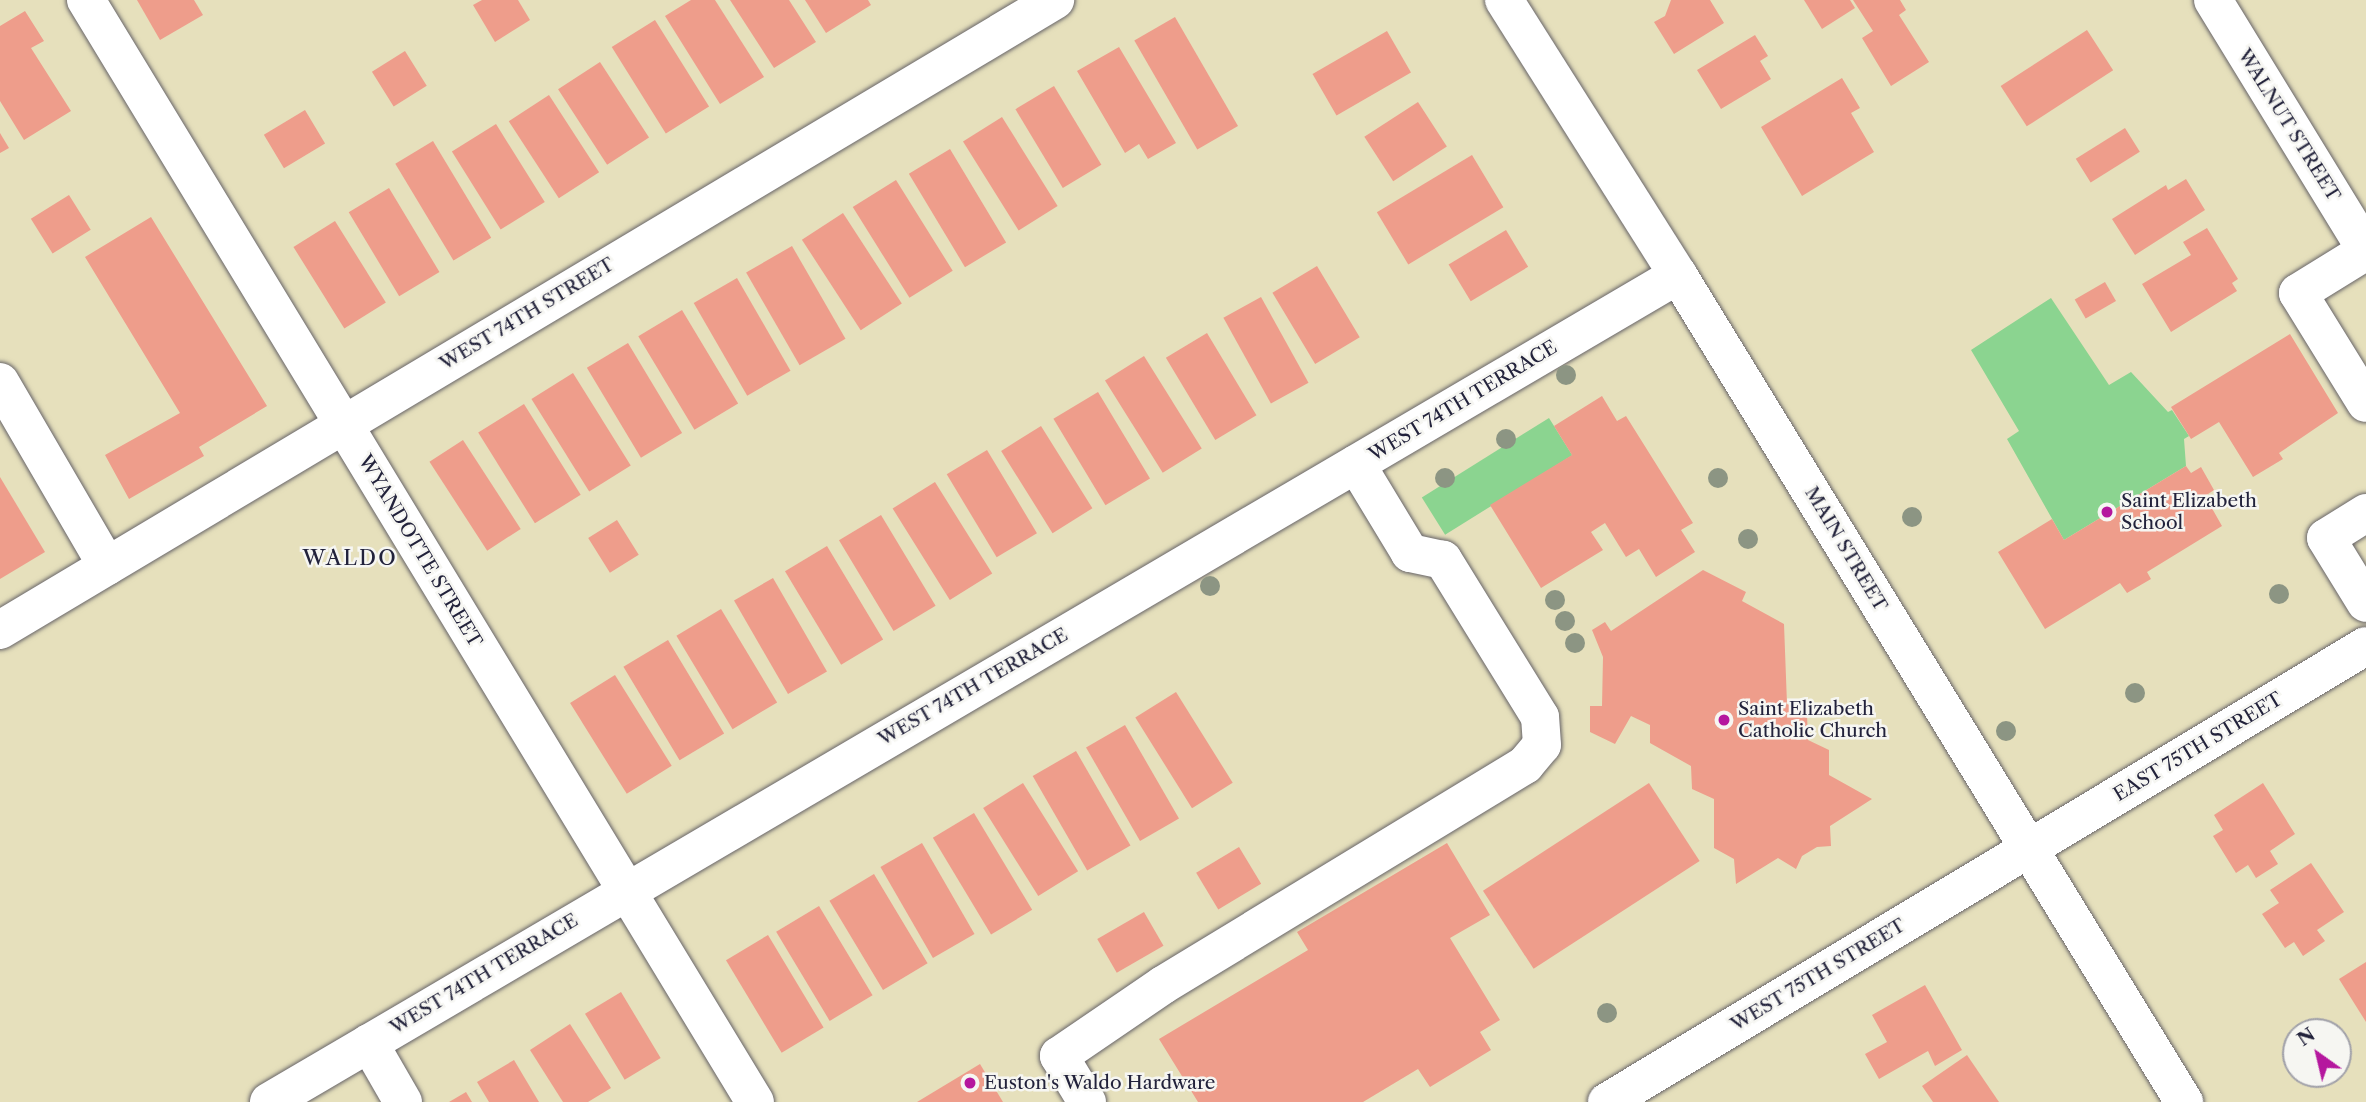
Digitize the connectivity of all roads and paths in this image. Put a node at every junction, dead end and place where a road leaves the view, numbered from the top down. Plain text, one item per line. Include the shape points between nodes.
1 (86, 0) edge
2 (1055, 0) edge
3 (1504, 0) edge
4 (2213, 0) edge
5 (2366, 250) edge
6 (1678, 275) junction
7 (0, 383) edge
8 (2366, 402) edge
9 (343, 424) junction
10 (1356, 464) junction
11 (2366, 513) edge
12 (107, 566) junction
13 (2366, 603) edge
14 (0, 630) edge
15 (2366, 646) edge
16 (2029, 849) junction
17 (624, 891) junction
18 (369, 1043) junction
19 (269, 1102) edge
20 (403, 1102) edge
21 (755, 1102) edge
22 (1087, 1102) edge
23 (1607, 1102) edge
24 (2184, 1102) edge

1 - 9 street, WYANDOTTE STREET
2 - 9 street, WEST 74TH STREET
3 - 6 street, MAIN STREET
4 - 5 street, WALNUT STREET
5 - 8 street via 2298,293
6 - 10 street, WEST 74TH TERRACE
6 - 16 street, MAIN STREET
7 - 12 street
9 - 12 street, WEST 74TH STREET
9 - 17 street, WYANDOTTE STREET
10 - 17 street, WEST 74TH TERRACE
10 - 22 street via 1410,553 1443,560 1540,717 1542,745 1525,765 1163,985 1059,1056
11 - 13 street via 2326,538
12 - 14 street, WEST 74TH STREET
15 - 16 street, EAST 75TH STREET
16 - 23 street, WEST 75TH STREET
16 - 24 street, MAIN STREET
17 - 18 street, WEST 74TH TERRACE
17 - 21 street, WYANDOTTE STREET
18 - 19 street, WEST 74TH TERRACE
18 - 20 street

